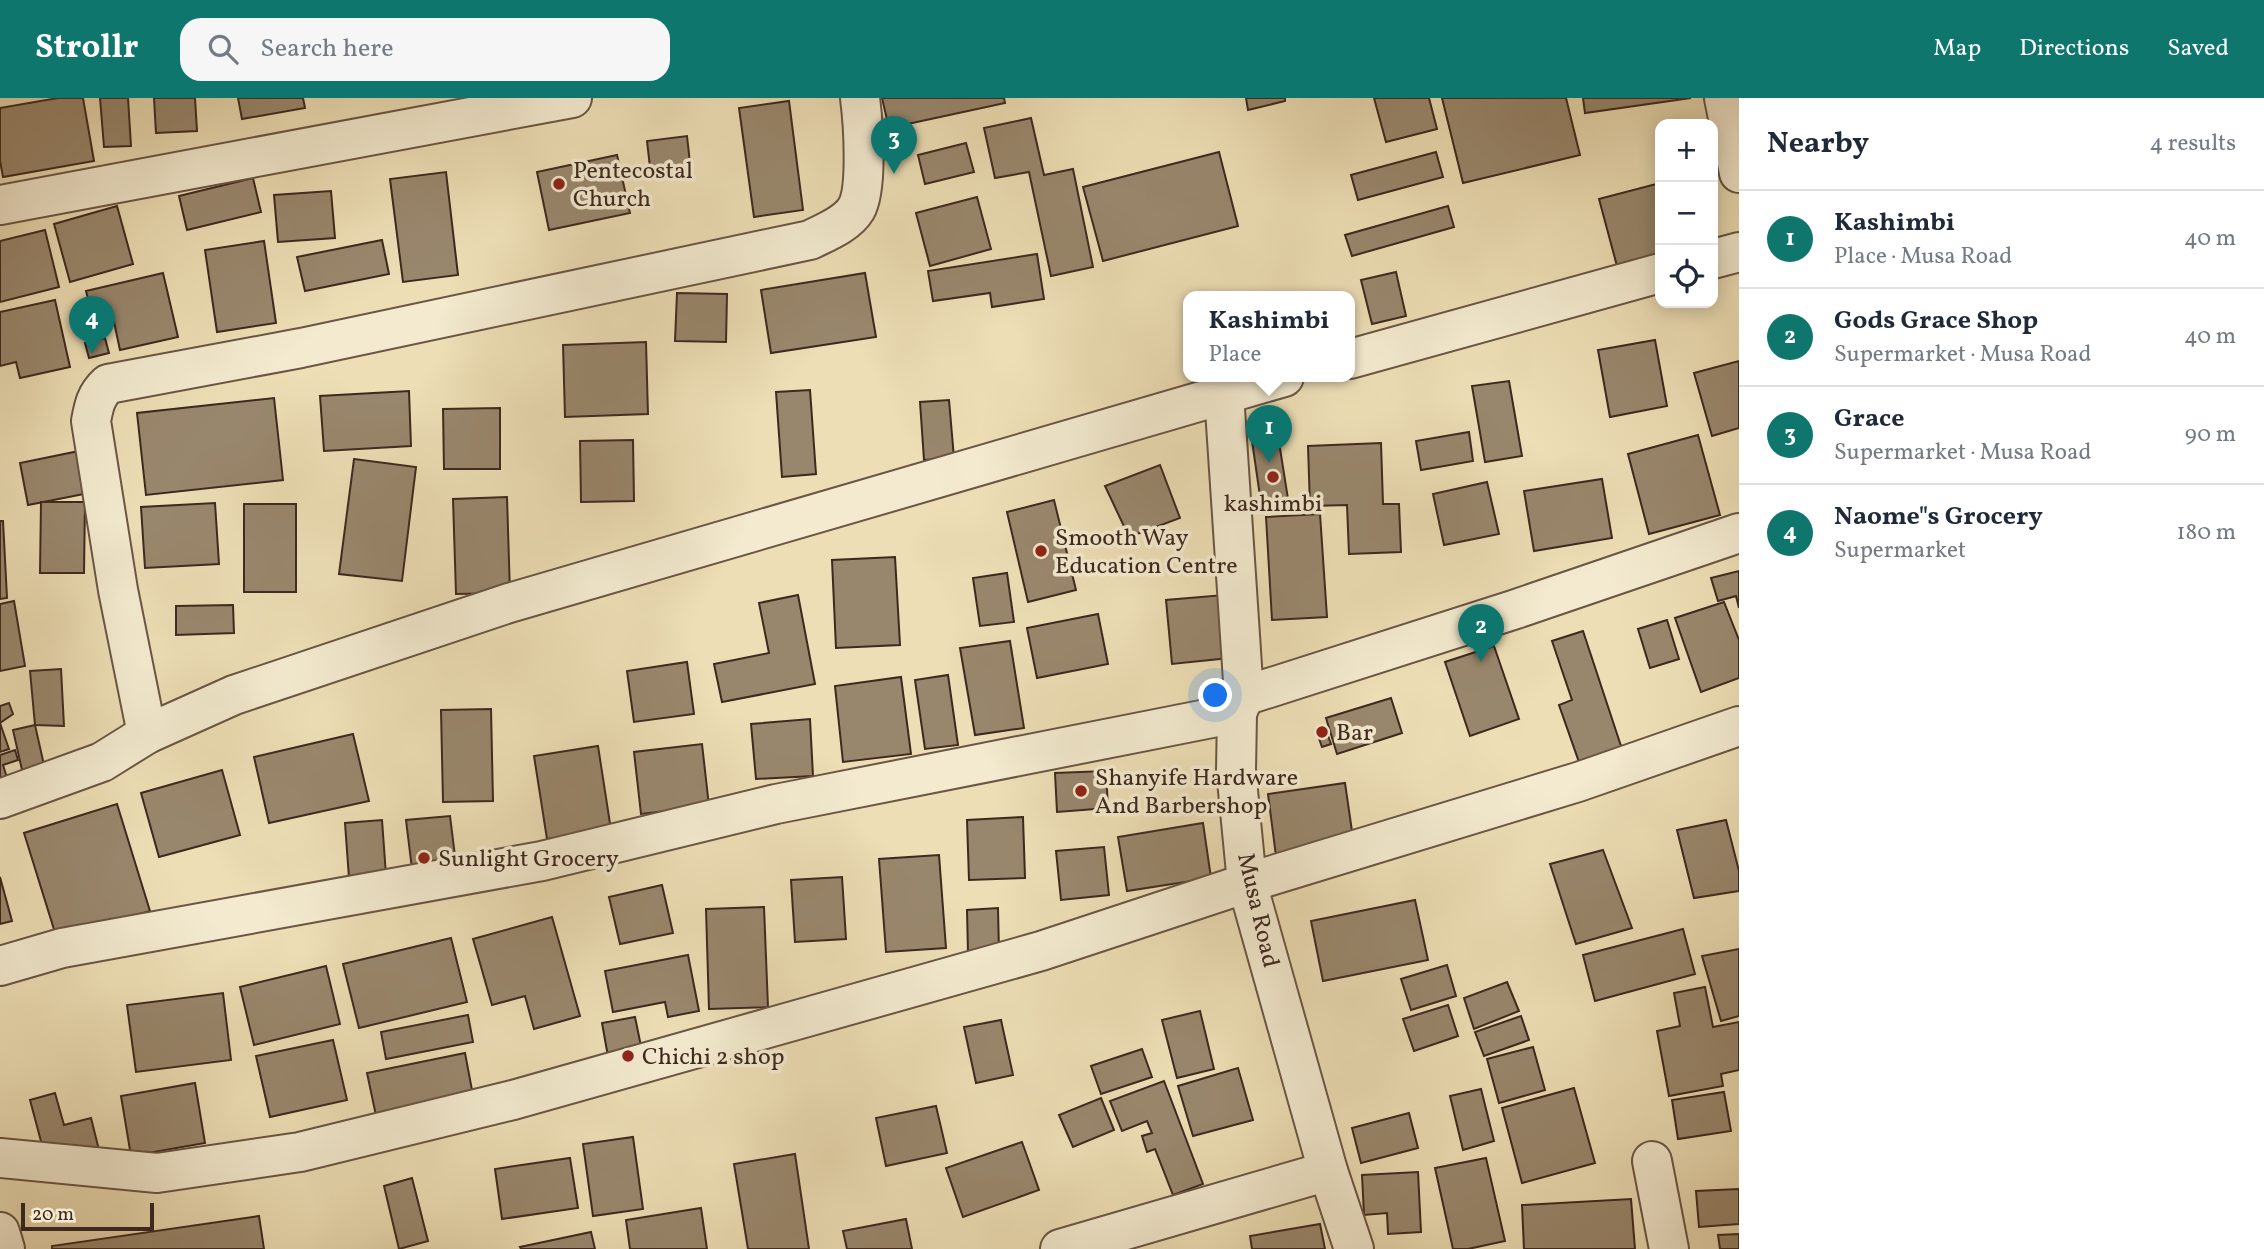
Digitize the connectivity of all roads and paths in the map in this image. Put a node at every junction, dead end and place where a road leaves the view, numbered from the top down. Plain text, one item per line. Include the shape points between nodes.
1 (572, 98) edge
2 (860, 98) edge
3 (1724, 98) edge
4 (1739, 173) edge
5 (0, 205) edge
6 (1739, 252) edge
7 (1718, 258) edge
8 (1655, 274) edge
9 (1355, 357) edge
10 (1266, 382) edge
11 (1224, 394) junction
12 (1739, 533) edge
13 (1241, 704) junction
14 (1739, 726) edge
15 (147, 734) junction
16 (0, 799) edge
17 (1247, 883) junction
18 (0, 966) edge
19 (0, 1158) edge
20 (1652, 1161) dead end
21 (1328, 1171) junction
22 (0, 1232) edge
23 (1078, 1247) edge
24 (5, 1249) edge
25 (1354, 1249) edge
26 (1669, 1249) edge

1 - 5 street
2 - 15 street via 863,186 856,209 838,226 810,240 108,384 99,392 92,421 118,590
3 - 4 street
6 - 7 street
8 - 9 street
10 - 11 street
11 - 13 street, Musa Road
11 - 15 street via 509,603 234,695
12 - 13 street
13 - 17 street, Musa Road via 1236,770
13 - 18 street via 776,804 542,861 62,948
14 - 17 street via 1578,782
15 - 16 street via 102,762
17 - 19 street via 1041,951 794,1022 513,1100 300,1152 157,1173
17 - 21 street, Musa Road
20 - 26 street
21 - 23 street
21 - 25 street, Musa Road
22 - 24 street

